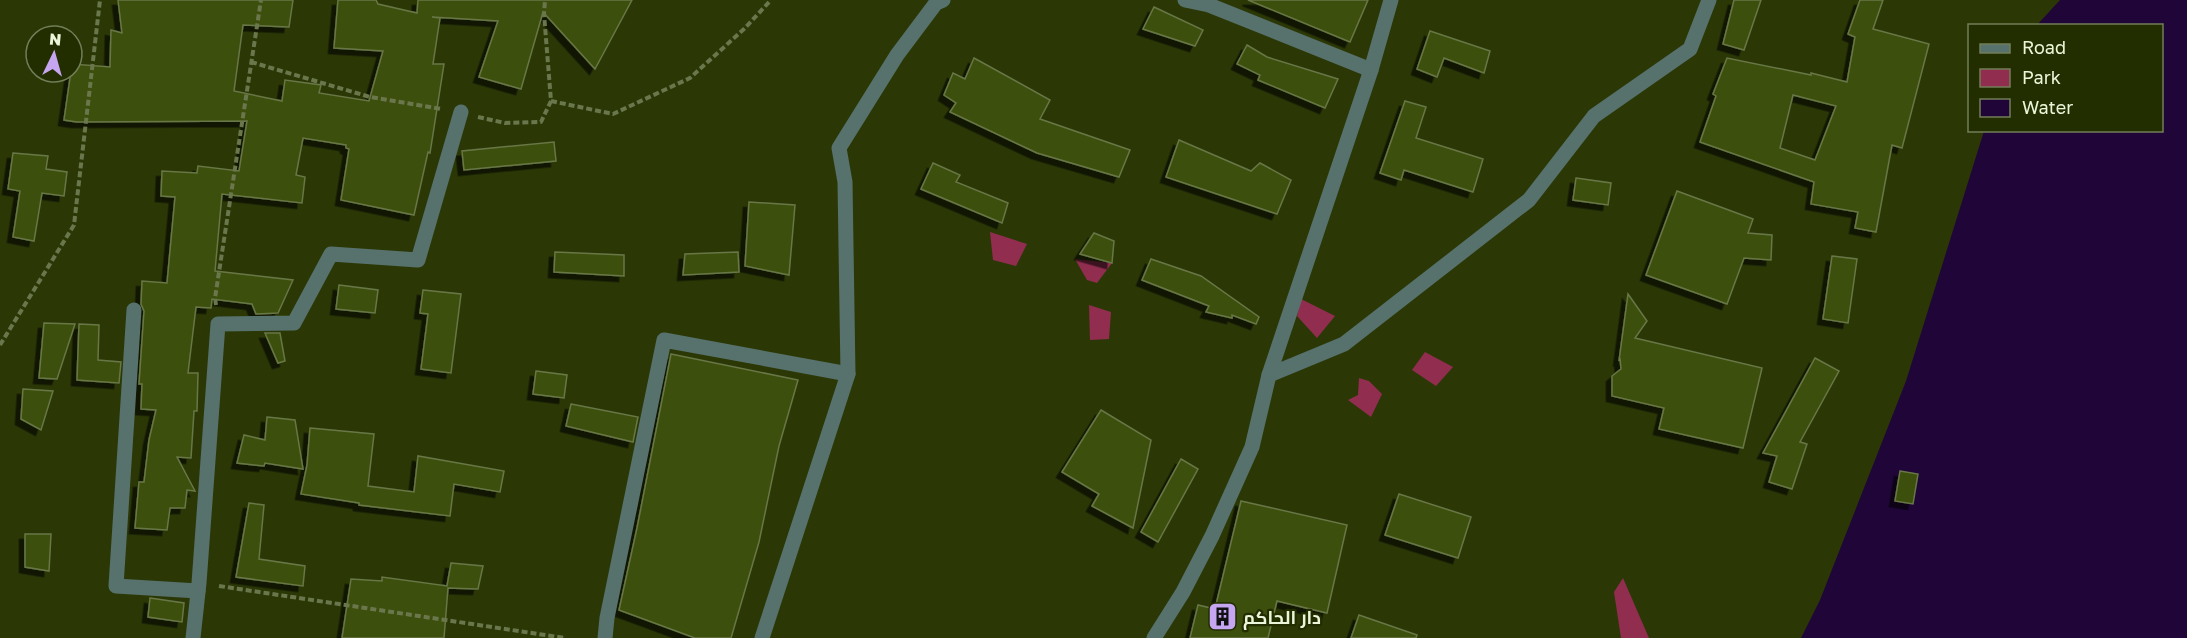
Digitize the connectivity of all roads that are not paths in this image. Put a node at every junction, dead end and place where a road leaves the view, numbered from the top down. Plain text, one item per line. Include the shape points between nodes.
1 (943, 0) edge
2 (1185, 0) edge
3 (1391, 0) edge
4 (1709, 0) edge
5 (1371, 70) junction
6 (461, 112) road end
7 (134, 310) dead end
8 (848, 374) junction
9 (1269, 375) junction
10 (198, 587) junction
11 (192, 638) edge
12 (605, 638) edge
13 (762, 638) edge
14 (1154, 638) edge

1 - 8 street via 936,3 897,55 839,148 845,182
2 - 5 street via 1209,5
3 - 5 street
4 - 9 street via 1690,49 1594,116 1529,200 1344,344
5 - 9 street
6 - 10 street via 418,260 331,254 294,322 218,324
7 - 10 street via 116,586
8 - 12 street via 664,340
8 - 13 street
9 - 14 street via 1252,447 1188,583
10 - 11 street

